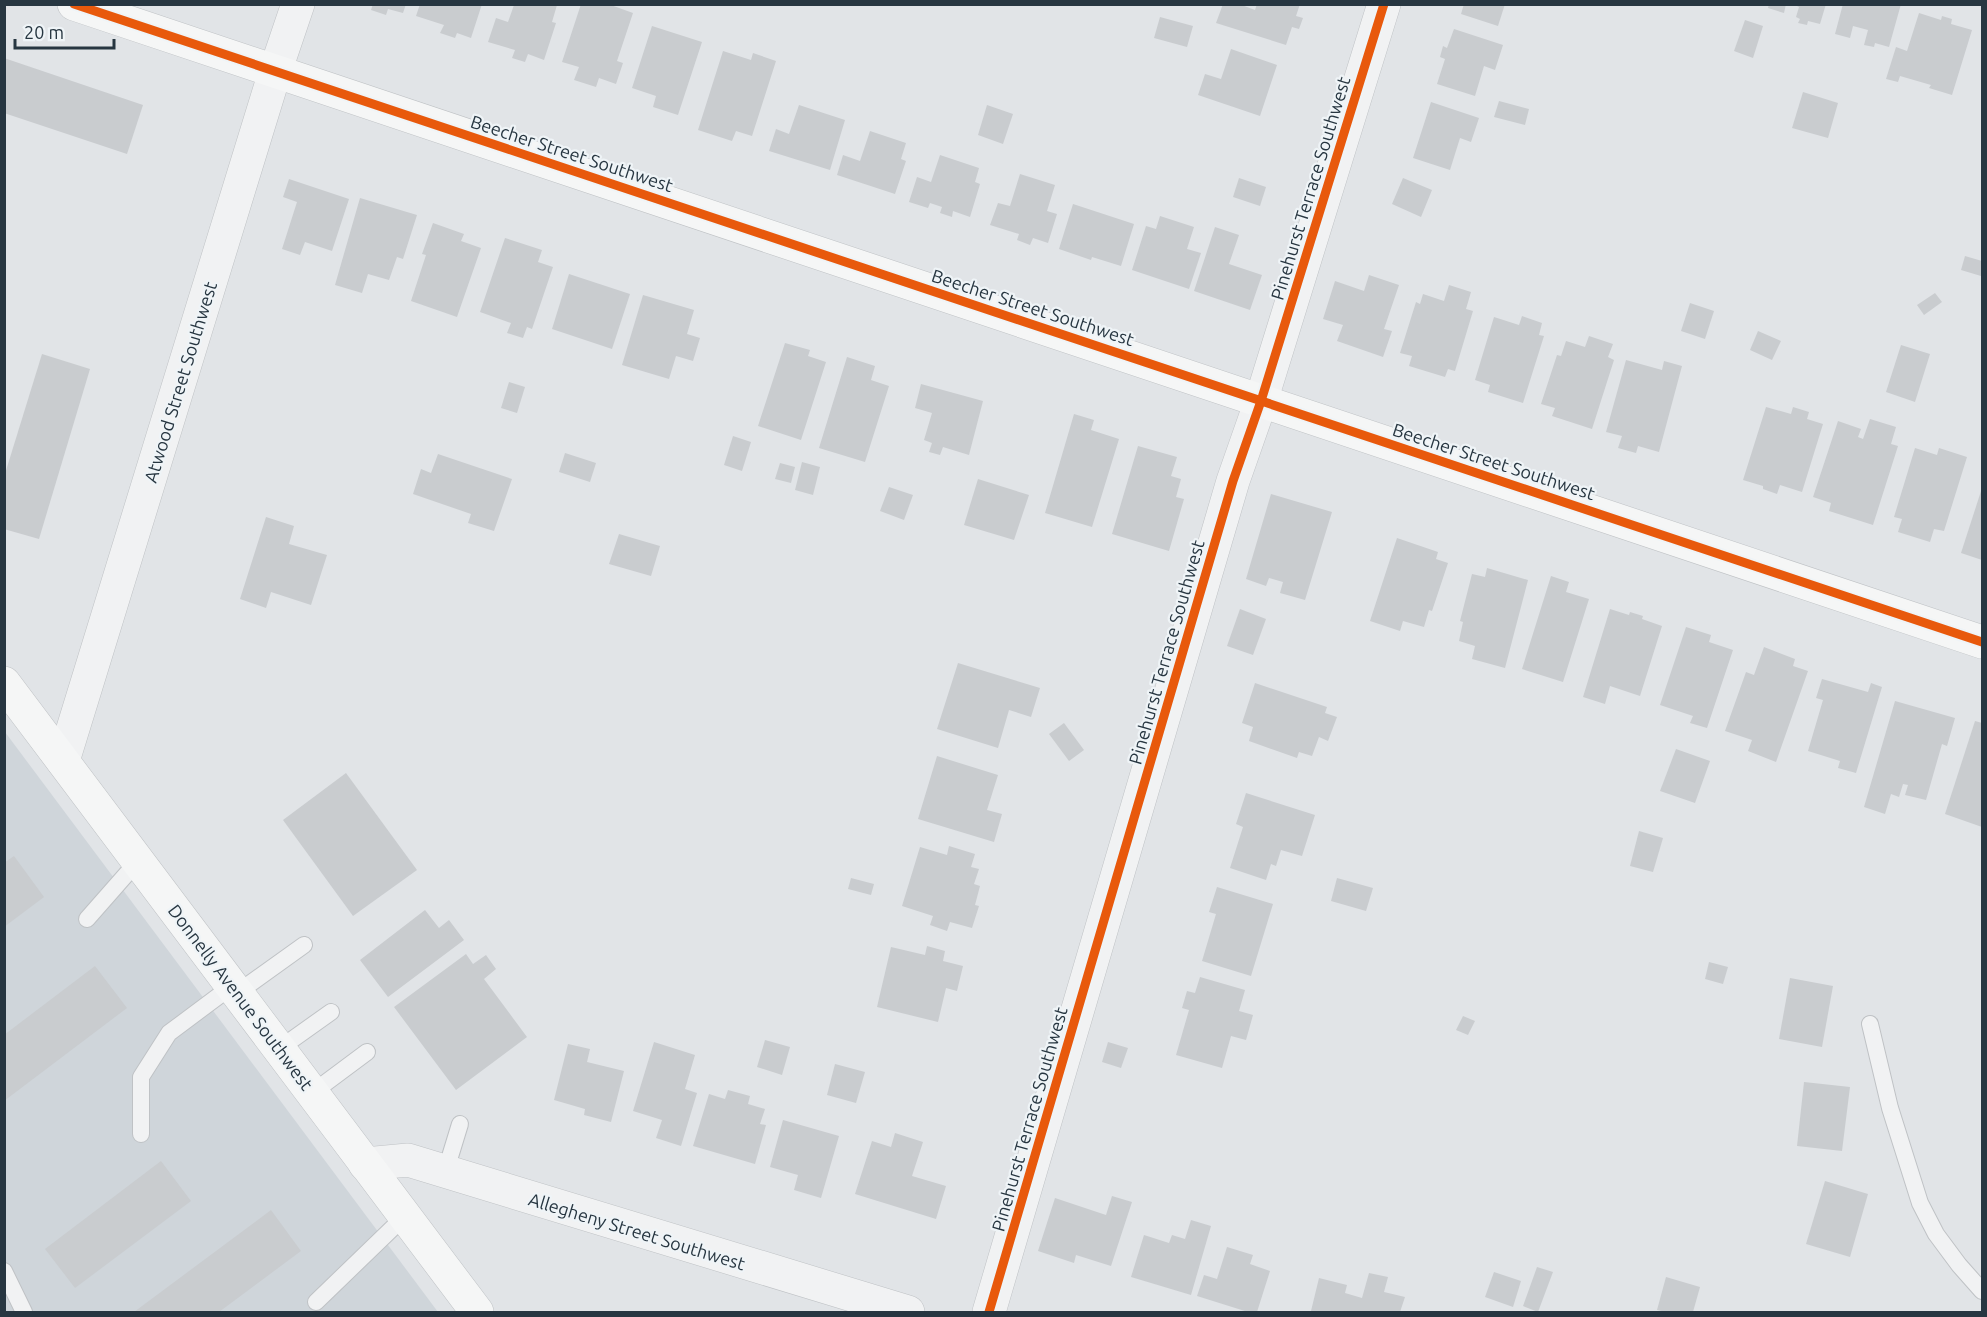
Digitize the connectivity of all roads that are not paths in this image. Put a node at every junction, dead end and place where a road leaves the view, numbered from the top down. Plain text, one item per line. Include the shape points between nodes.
1 (74, 4) edge
2 (298, 4) edge
3 (1384, 4) edge
4 (275, 72) junction
5 (1261, 401) junction
6 (1983, 642) edge
7 (4, 682) edge
8 (63, 760) junction
9 (138, 861) junction
10 (87, 919) dead end
11 (304, 945) dead end
12 (234, 989) junction
13 (331, 1012) dead end
14 (1870, 1024) dead end
15 (279, 1049) junction
16 (367, 1052) dead end
17 (312, 1093) junction
18 (460, 1124) dead end
19 (141, 1134) dead end
20 (365, 1164) junction
21 (445, 1173) junction
22 (405, 1216) junction
23 (4, 1271) edge
24 (1983, 1291) edge
25 (316, 1302) dead end
26 (24, 1312) edge
27 (477, 1312) edge
28 (908, 1312) edge
29 (989, 1312) edge

1 - 4 street, Beecher Street Southwest
2 - 4 street, Atwood Street Southwest
3 - 5 street, Pinehurst Terrace Southwest
4 - 5 street, Beecher Street Southwest
4 - 8 street, Atwood Street Southwest
5 - 6 street, Beecher Street Southwest
5 - 29 street, Pinehurst Terrace Southwest via 1233,482
7 - 8 street, Donnelly Avenue Southwest
8 - 9 street, Donnelly Avenue Southwest
9 - 10 lane
9 - 12 street, Donnelly Avenue Southwest
11 - 12 lane
12 - 15 street, Donnelly Avenue Southwest
12 - 19 lane via 169,1032 141,1077
13 - 15 lane
14 - 24 lane via 1890,1108 1920,1203 1936,1233
15 - 17 street, Donnelly Avenue Southwest
16 - 17 lane
17 - 20 street, Donnelly Avenue Southwest
18 - 21 lane
20 - 21 street, Allegheny Street Southwest via 408,1160
20 - 22 street, Donnelly Avenue Southwest
21 - 28 street, Allegheny Street Southwest
22 - 25 lane
22 - 27 street, Donnelly Avenue Southwest
23 - 26 lane

